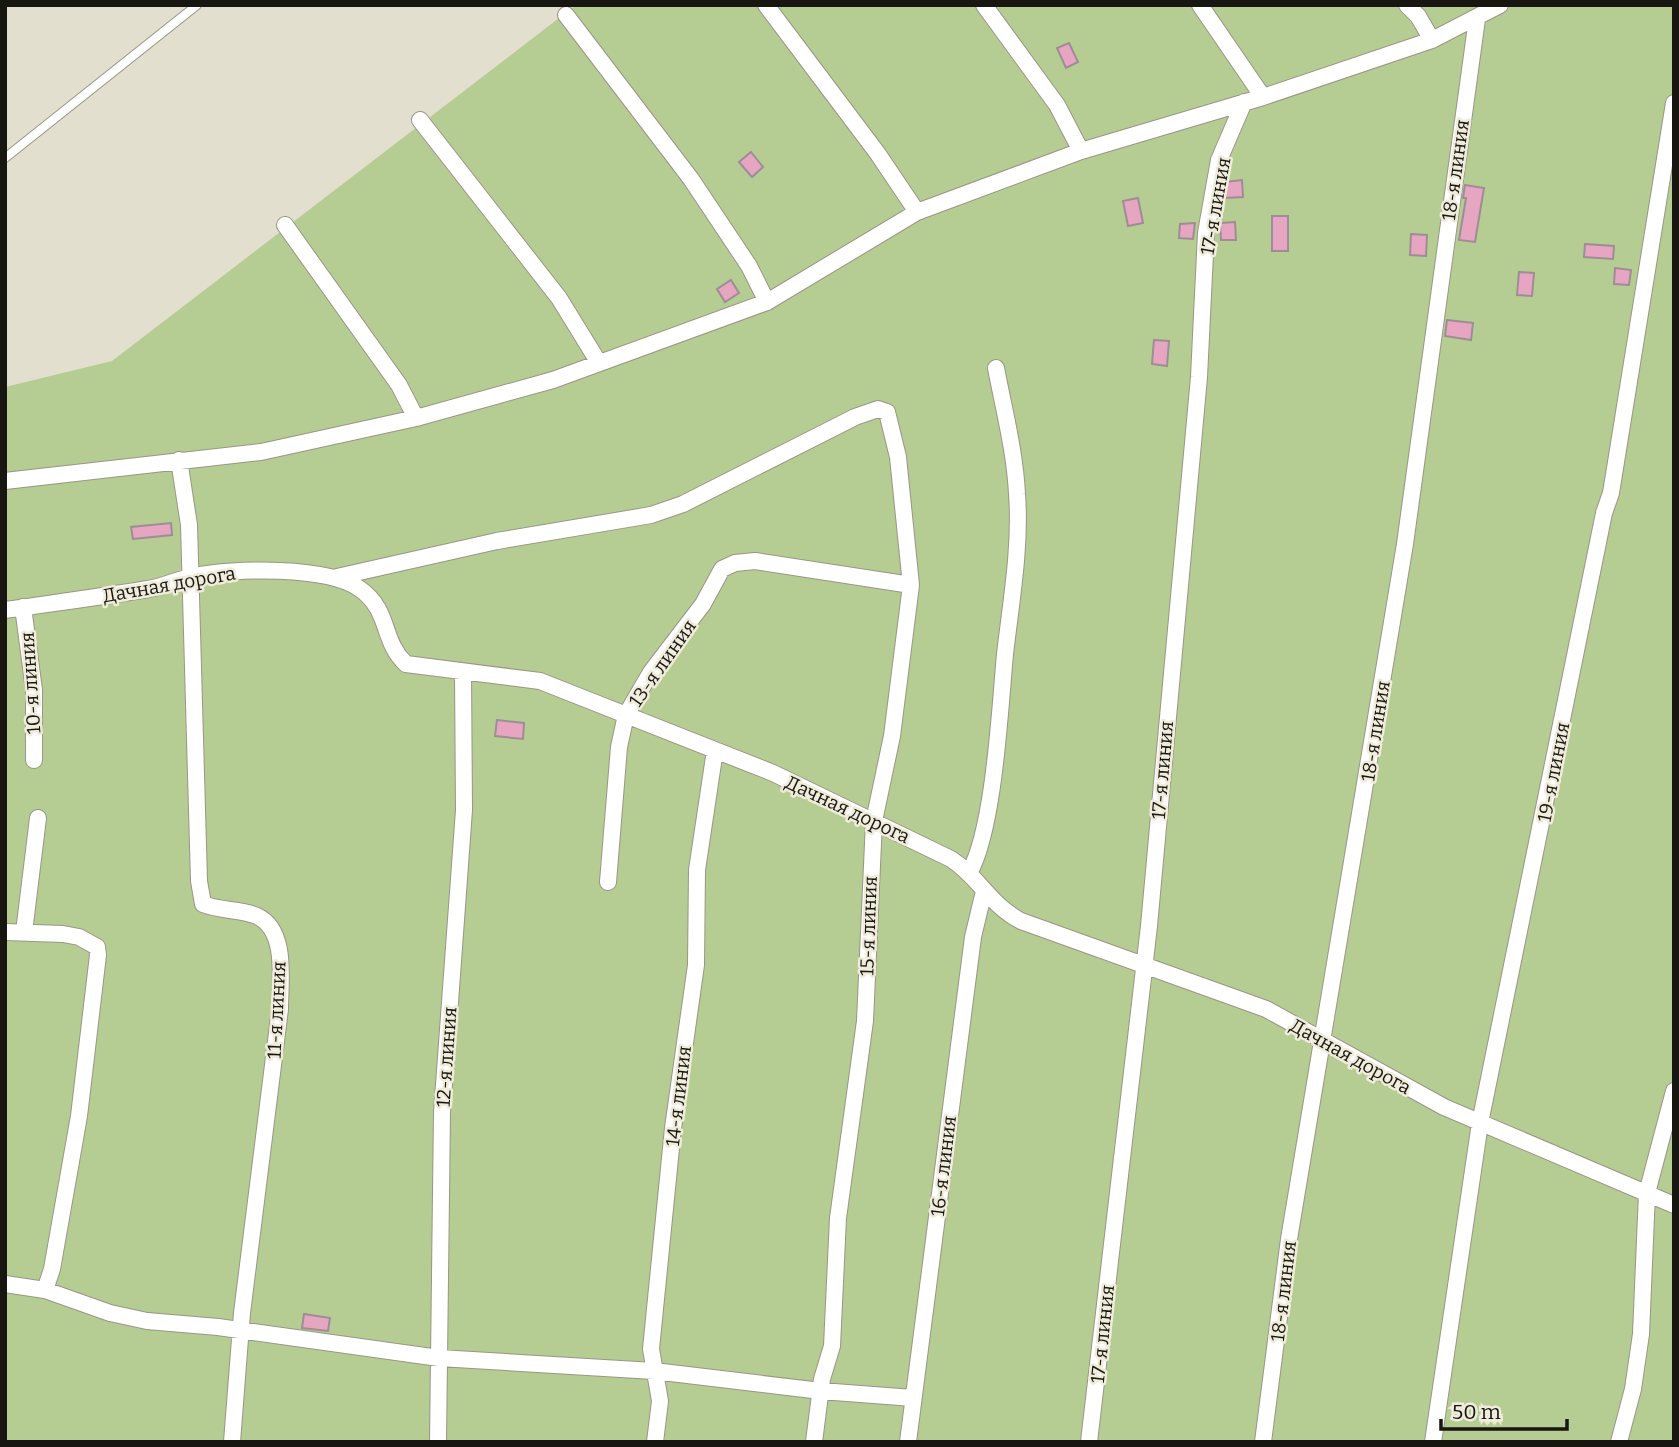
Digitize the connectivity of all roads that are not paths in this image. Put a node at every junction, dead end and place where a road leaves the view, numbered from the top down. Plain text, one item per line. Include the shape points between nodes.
1 (197, 5) edge
2 (766, 5) edge
3 (984, 5) edge
4 (1200, 5) edge
5 (1407, 5) edge
6 (1500, 5) edge
7 (566, 15) dead end
8 (1477, 19) junction
9 (1432, 40) junction
10 (1263, 96) junction
11 (1244, 102) junction
12 (1674, 103) edge
13 (420, 120) dead end
14 (1081, 151) junction
15 (5, 158) edge
16 (917, 212) junction
17 (285, 225) dead end
18 (767, 302) junction
19 (599, 363) junction
20 (996, 368) dead end
21 (416, 418) junction
22 (179, 460) junction
23 (5, 481) edge
24 (190, 576) junction
25 (337, 577) junction
26 (911, 585) junction
27 (23, 607) junction
28 (5, 610) edge
29 (463, 673) junction
30 (626, 715) junction
31 (715, 750) junction
32 (34, 760) dead end
33 (38, 818) dead end
34 (874, 821) junction
35 (969, 873) junction
36 (608, 881) dead end
37 (984, 891) junction
38 (5, 932) edge
39 (24, 932) junction
40 (1143, 966) junction
41 (1321, 1040) junction
42 (1674, 1091) edge
43 (1480, 1123) junction
44 (1647, 1193) junction
45 (1674, 1205) edge
46 (5, 1284) edge
47 (45, 1290) junction
48 (241, 1331) junction
49 (439, 1359) junction
50 (654, 1371) junction
51 (821, 1391) junction
52 (913, 1398) junction
53 (232, 1442) edge
54 (439, 1442) edge
55 (655, 1442) edge
56 (814, 1442) edge
57 (908, 1442) edge
58 (1089, 1442) edge
59 (1263, 1442) edge
60 (1433, 1442) edge
61 (1619, 1442) edge

1 - 15 lane
2 - 16 street
3 - 14 street via 1057,105
4 - 10 street
5 - 9 street
6 - 8 street
7 - 18 street via 691,179 749,266
8 - 9 street
8 - 41 street, 18-я линия via 1405,544
9 - 10 street
10 - 11 street
11 - 14 street
11 - 40 street, 17-я линия via 1219,160 1206,233 1198,390
12 - 43 street, 19-я линия via 1611,493
13 - 19 street via 559,298
14 - 16 street
16 - 18 street
17 - 21 street via 399,385
18 - 19 street
19 - 21 street
20 - 35 street via 1018,497 1015,556 991,785 979,850
21 - 22 street via 261,452
22 - 23 street
22 - 24 street, 11-я линия via 189,525
24 - 25 street, Дачная дорога via 229,570
24 - 27 street, Дачная дорога via 152,589
24 - 48 street, 11-я линия via 203,904 256,916 267,923 274,933 281,966 280,1009
25 - 26 street, 15-я линия via 497,541 651,515 683,504 878,409 887,412 898,457
25 - 29 street, Дачная дорога via 376,603 391,645 406,664
26 - 30 street, 13-я линия via 755,561 735,562 722,569
26 - 34 street, 15-я линия via 892,736
27 - 28 street, Дачная дорога
27 - 32 street, 10-я линия via 34,690
29 - 30 street, Дачная дорога via 540,681
29 - 49 street, 12-я линия via 464,810 445,1046
30 - 31 street, Дачная дорога
30 - 36 street, 13-я линия via 619,747
31 - 34 street, Дачная дорога
31 - 50 street, 14-я линия via 697,870 696,965 673,1128 651,1349
33 - 39 street
34 - 35 street, Дачная дорога via 951,859
34 - 51 street, 15-я линия via 865,1021 838,1217 832,1346
35 - 37 street, Дачная дорога
37 - 40 street, Дачная дорога via 1003,912 1021,921
37 - 52 street, 16-я линия via 973,937
38 - 39 street
39 - 47 street via 79,937 97,947 98,955 79,1116
40 - 41 street, Дачная дорога via 1266,1009
40 - 58 street, 17-я линия
41 - 43 street, Дачная дорога
41 - 59 street, 18-я линия
42 - 44 street
43 - 44 street, Дачная дорога
43 - 60 street, 19-я линия
44 - 45 street, Дачная дорога
44 - 61 street via 1640,1335 1633,1390
46 - 47 street
47 - 48 street via 147,1321
48 - 49 street
48 - 53 street, 11-я линия
49 - 50 street
49 - 54 street, 12-я линия
50 - 51 street
50 - 55 street, 14-я линия via 660,1401
51 - 52 street
51 - 56 street, 15-я линия
52 - 57 street, 16-я линия

